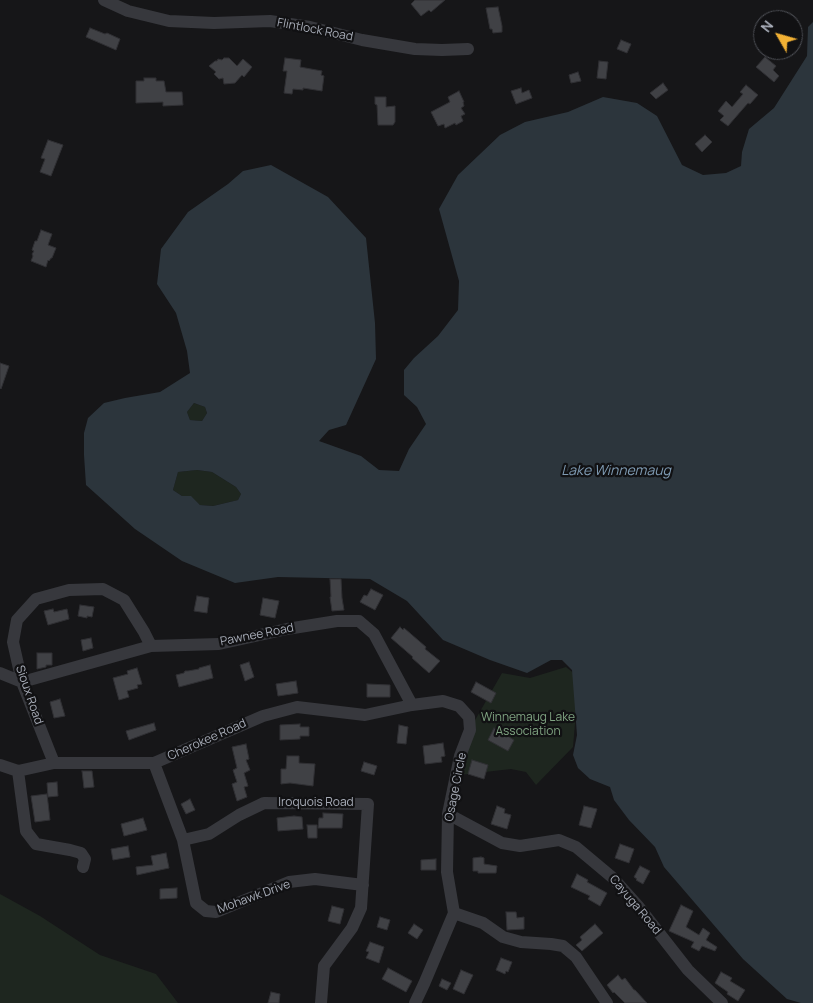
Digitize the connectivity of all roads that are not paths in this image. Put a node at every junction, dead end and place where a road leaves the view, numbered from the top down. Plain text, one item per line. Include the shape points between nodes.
1 (104, 0) edge
2 (468, 50) dead end
3 (151, 646) junction
4 (0, 673) edge
5 (22, 682) junction
6 (412, 705) junction
7 (54, 763) junction
8 (154, 763) junction
9 (0, 764) edge
10 (18, 771) junction
11 (448, 814) junction
12 (183, 840) junction
13 (83, 868) dead end
14 (363, 884) junction
15 (454, 913) junction
16 (321, 1003) edge
17 (415, 1003) edge
18 (607, 1003) edge
19 (722, 1003) edge

1 - 2 street, Flintlock Road via 128,11 169,21 270,21 415,49
3 - 5 street, Pawnee Road
3 - 5 street, Sioux Road via 124,600 102,590 69,590 36,599 17,620 13,642
3 - 6 street, Pawnee Road via 220,644 287,629 359,621 374,634
4 - 5 street
5 - 7 street, Sioux Road
6 - 8 street, Cherokee Road via 365,715 298,707 263,716
6 - 11 street, Osage Circle via 443,701 459,706 469,717 470,730 460,756
7 - 8 street, Cherokee Road
7 - 10 street, Cherokee Road
8 - 12 street
9 - 10 street
10 - 13 street via 26,831 36,844 80,854 84,859
11 - 15 street, Osage Circle via 447,872
11 - 19 street, Cayuga Road via 502,843 520,846 560,840 576,847 613,878 688,970
12 - 14 street, Mohawk Drive via 196,903 206,911 216,912 289,882 315,879
12 - 14 street, Iroquois Road via 209,834 264,803 368,804
14 - 16 street via 361,908 352,928 324,966
15 - 17 street
15 - 18 street via 483,923 503,937 563,946 576,957

